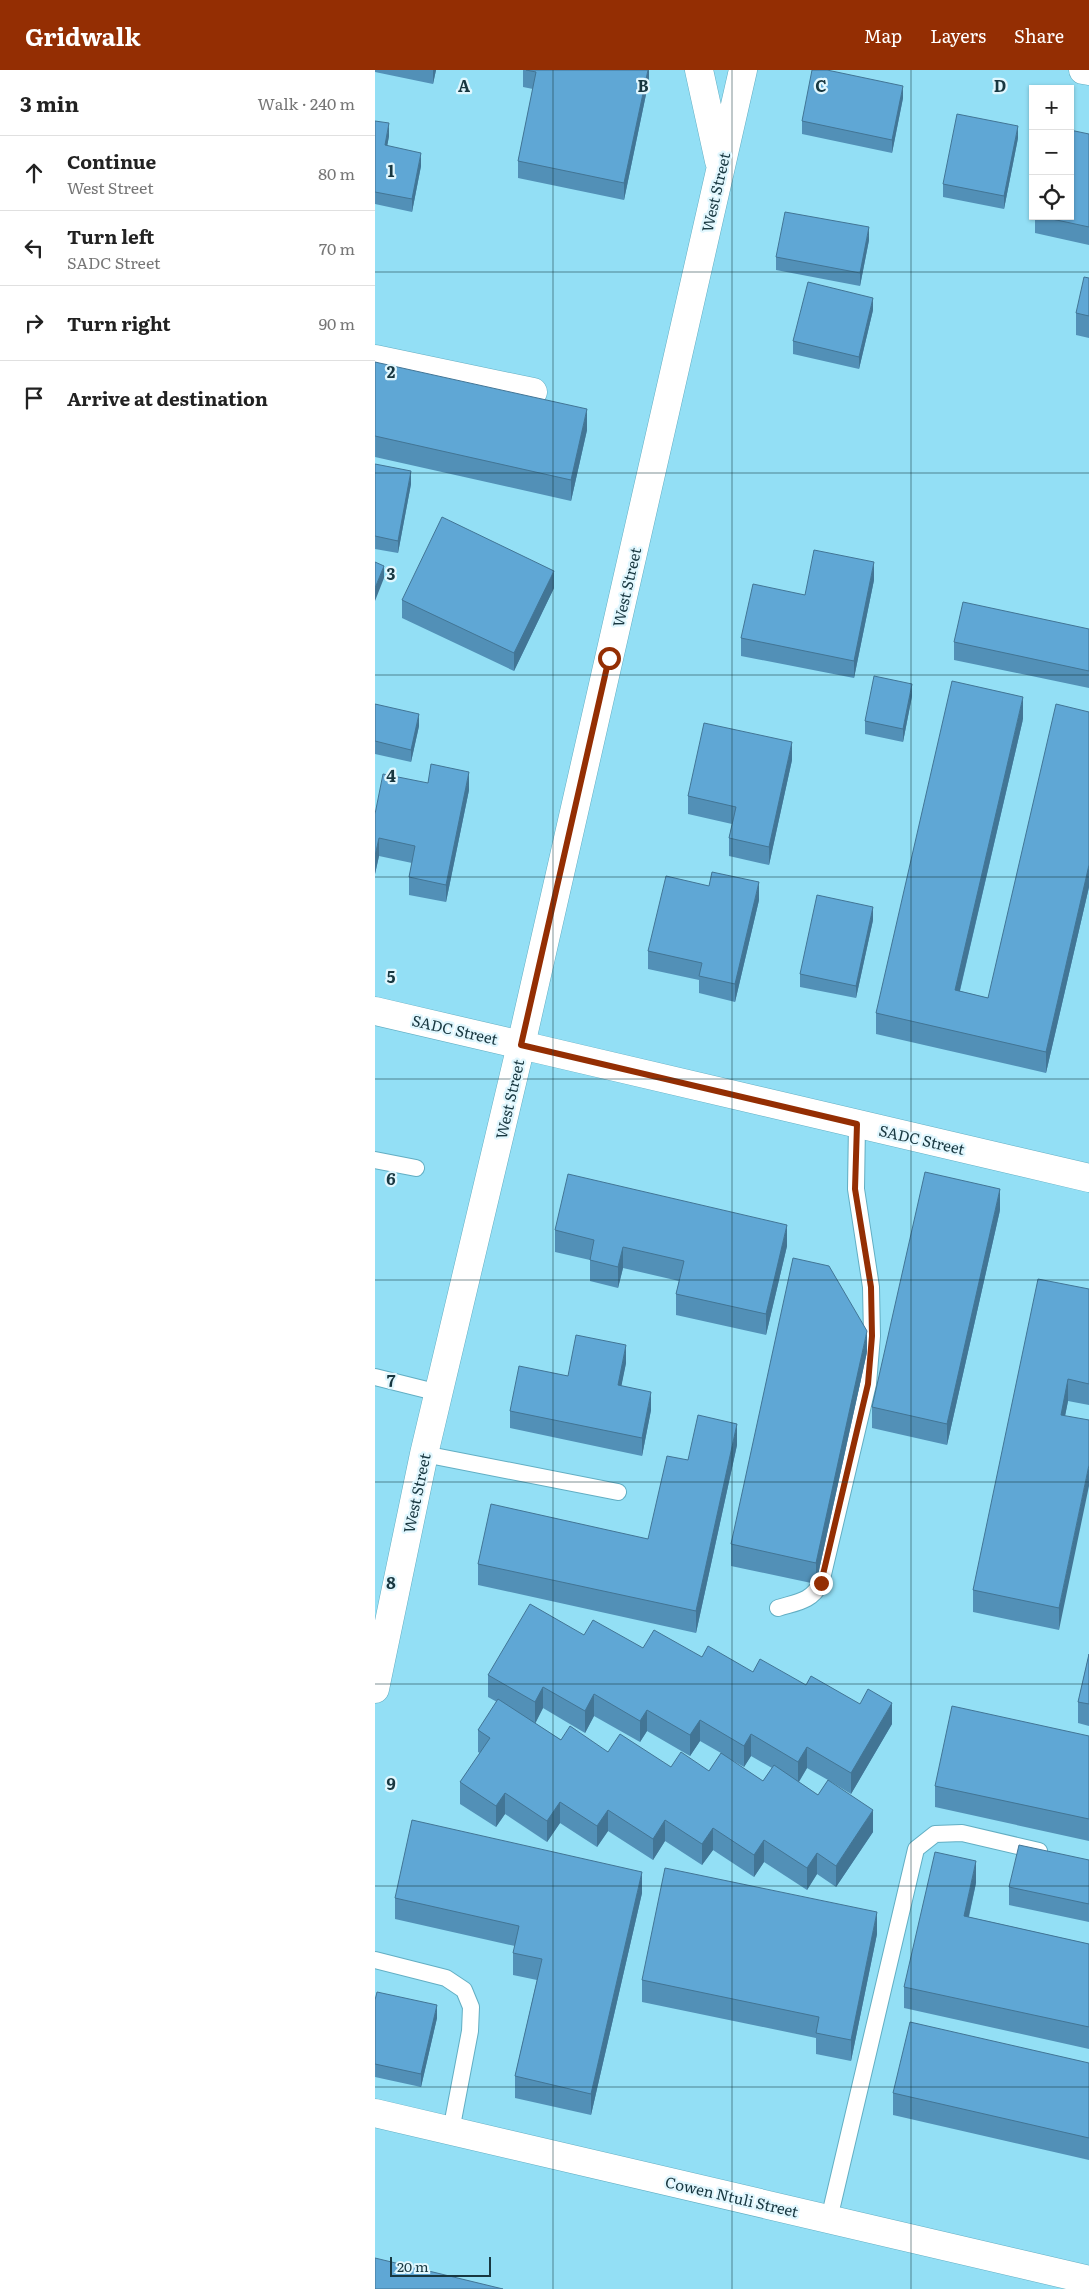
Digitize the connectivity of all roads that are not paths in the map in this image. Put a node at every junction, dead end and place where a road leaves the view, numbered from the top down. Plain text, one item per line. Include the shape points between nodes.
1 (699, 70) edge
2 (743, 70) edge
3 (1083, 70) edge
4 (1089, 71) edge
5 (720, 168) junction
6 (375, 359) edge
7 (533, 392) dead end
8 (375, 1011) edge
9 (521, 1045) junction
10 (857, 1124) junction
11 (375, 1160) edge
12 (416, 1168) dead end
13 (1089, 1178) edge
14 (375, 1377) edge
15 (439, 1393) junction
16 (424, 1454) junction
17 (618, 1492) dead end
18 (778, 1608) dead end
19 (375, 1689) edge
20 (1053, 1854) edge
21 (375, 1960) edge
22 (375, 2113) edge
23 (451, 2131) junction
24 (829, 2219) junction
25 (1089, 2280) edge

1 - 5 street
2 - 5 street, West Street
3 - 4 street
5 - 9 street, West Street
6 - 7 street
8 - 9 street, SADC Street
9 - 10 street, SADC Street
9 - 15 street, West Street
10 - 13 street, SADC Street
10 - 18 lane via 855,1189 871,1287 872,1336 868,1384 821,1583 809,1599
11 - 12 lane
14 - 15 lane
15 - 16 street, West Street
16 - 17 lane
16 - 19 street, West Street
20 - 24 lane via 962,1833 935,1834 916,1849
21 - 23 lane via 446,1978 464,1990 468,1998 470,2031
22 - 23 street, Cowen Ntuli Street
23 - 24 street, Cowen Ntuli Street
24 - 25 street, Cowen Ntuli Street

